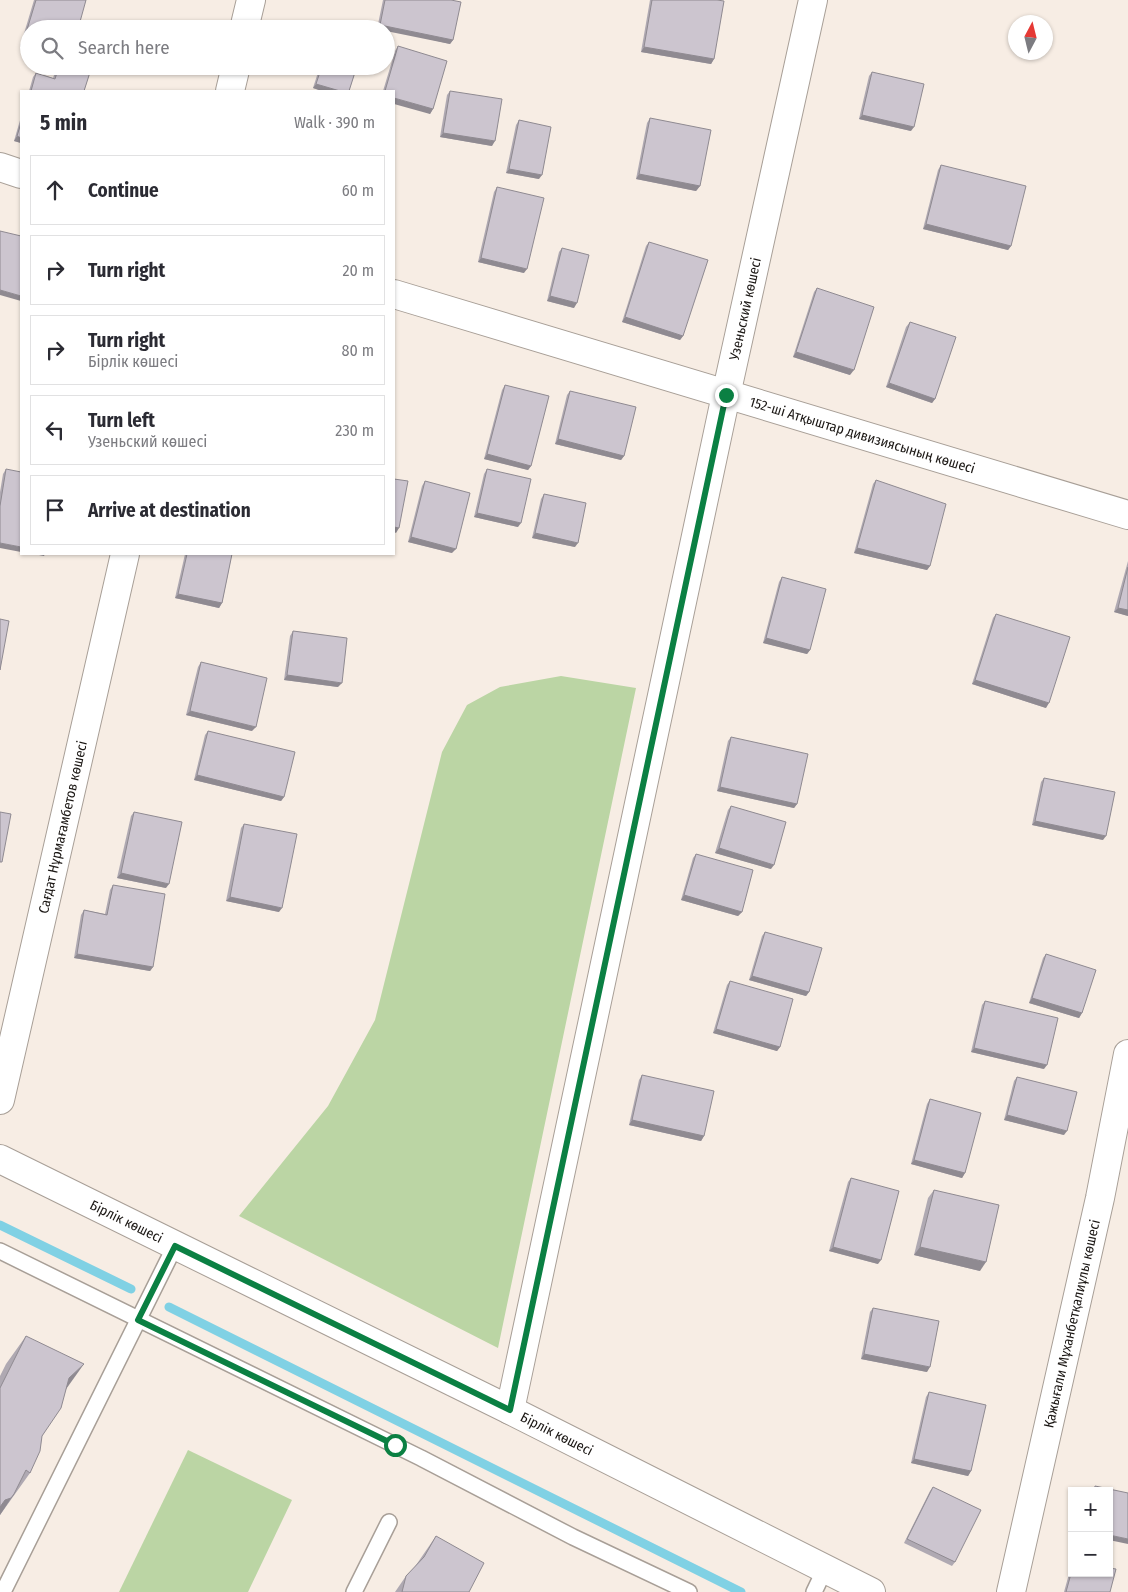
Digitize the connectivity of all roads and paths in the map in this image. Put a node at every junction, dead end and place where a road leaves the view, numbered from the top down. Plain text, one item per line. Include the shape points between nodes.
1 (251, 0) edge
2 (813, 0) edge
3 (246, 20) edge
4 (234, 75) edge
5 (230, 90) edge
6 (0, 167) edge
7 (20, 174) edge
8 (395, 294) edge
9 (726, 395) junction
10 (1128, 516) edge
11 (124, 555) edge
12 (1128, 1054) edge
13 (0, 1100) edge
14 (0, 1159) edge
15 (175, 1246) junction
16 (0, 1251) edge
17 (138, 1320) junction
18 (510, 1410) junction
19 (389, 1522) dead end
20 (820, 1581) edge
21 (3, 1592) edge
22 (354, 1592) edge
23 (689, 1592) edge
24 (871, 1592) edge
25 (1011, 1592) edge

1 - 3 street
2 - 9 street, Узеньский көшесі
4 - 5 street
6 - 7 street
8 - 9 street, 152-ші Атқыштар дивизиясының көшесі
9 - 10 street, 152-ші Атқыштар дивизиясының көшесі
9 - 18 street, Узеньский көшесі
11 - 13 street, Сағдат Нұрмағамбетов көшесі
12 - 25 street, Қажығали Мұханбетқалиұлы көшесі via 1100,1198
14 - 15 street, Бірлік көшесі
15 - 17 lane
15 - 18 street, Бірлік көшесі
16 - 17 lane
17 - 21 lane
17 - 23 lane
18 - 20 street, Бірлік көшесі
19 - 22 lane
20 - 24 street, Бірлік көшесі

